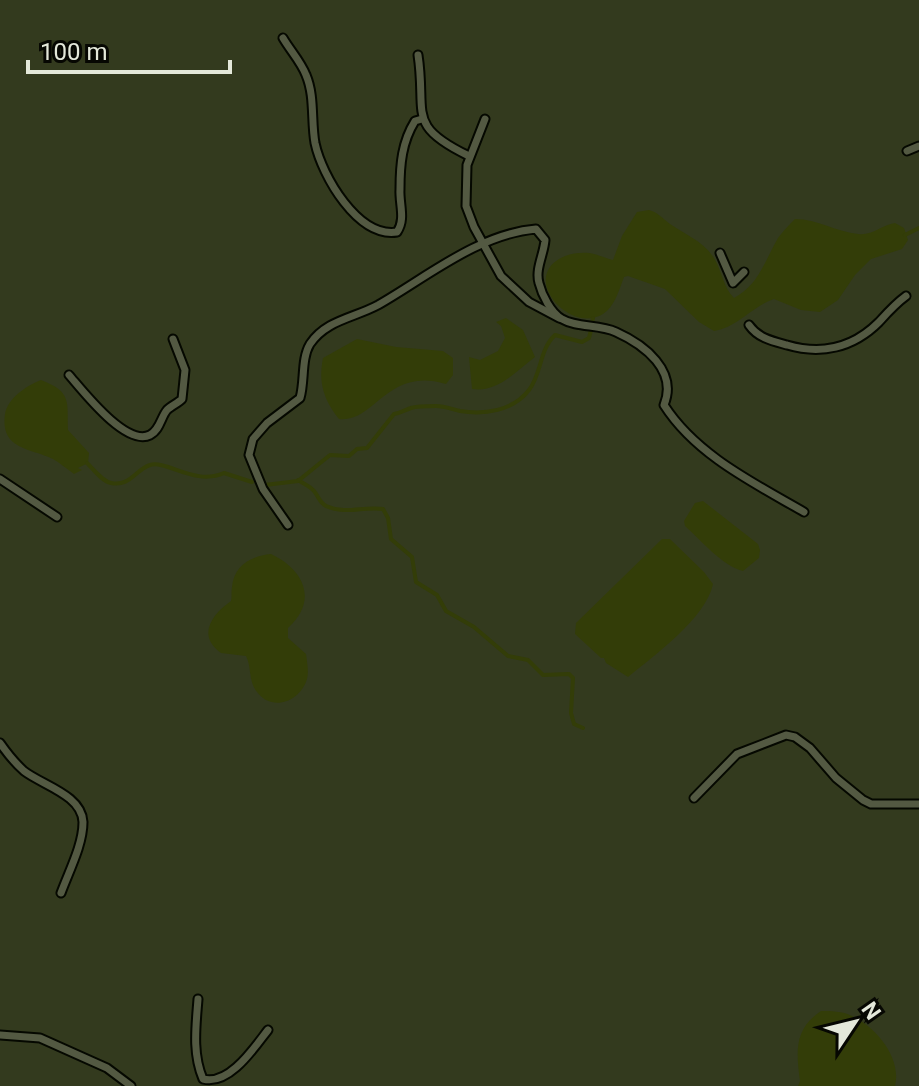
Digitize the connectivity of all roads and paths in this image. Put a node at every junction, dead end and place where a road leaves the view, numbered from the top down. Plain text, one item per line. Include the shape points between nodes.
1 (283, 38) dead end
2 (418, 55) dead end
3 (422, 119) junction
4 (485, 119) dead end
5 (919, 146) edge
6 (907, 151) dead end
7 (469, 156) junction
8 (484, 243) junction
9 (720, 253) dead end
10 (744, 272) dead end
11 (906, 296) dead end
12 (561, 319) junction
13 (749, 325) dead end
14 (173, 339) dead end
15 (69, 375) dead end
16 (0, 479) edge
17 (804, 512) dead end
18 (57, 517) dead end
19 (288, 525) dead end
20 (0, 743) edge
21 (694, 798) dead end
22 (919, 804) edge
23 (61, 893) dead end
24 (198, 999) dead end
25 (268, 1030) dead end
26 (0, 1035) edge
27 (131, 1086) edge

1 - 3 lane via 306,73 316,145 329,180 353,213 374,229 397,232 403,223 402,148 415,121
2 - 3 lane
3 - 7 lane via 430,132
4 - 7 lane
5 - 6 lane
7 - 8 lane via 466,206
8 - 12 lane via 510,286
8 - 12 lane via 521,231 536,229 543,235 538,279
8 - 19 lane via 374,306 327,326 309,345 300,398 260,431 249,455 263,489
9 - 10 lane via 733,283
11 - 13 lane via 864,334 826,351 756,335
12 - 17 lane via 616,332 660,362 670,391 664,405 678,427 697,445
14 - 15 lane via 185,370 182,399 149,436 113,423
16 - 18 lane
20 - 23 lane via 25,772 81,812 80,837
21 - 22 lane via 737,754 786,735 810,748 863,800
24 - 25 lane via 195,1044 203,1079 225,1078
26 - 27 lane via 40,1038 107,1068

